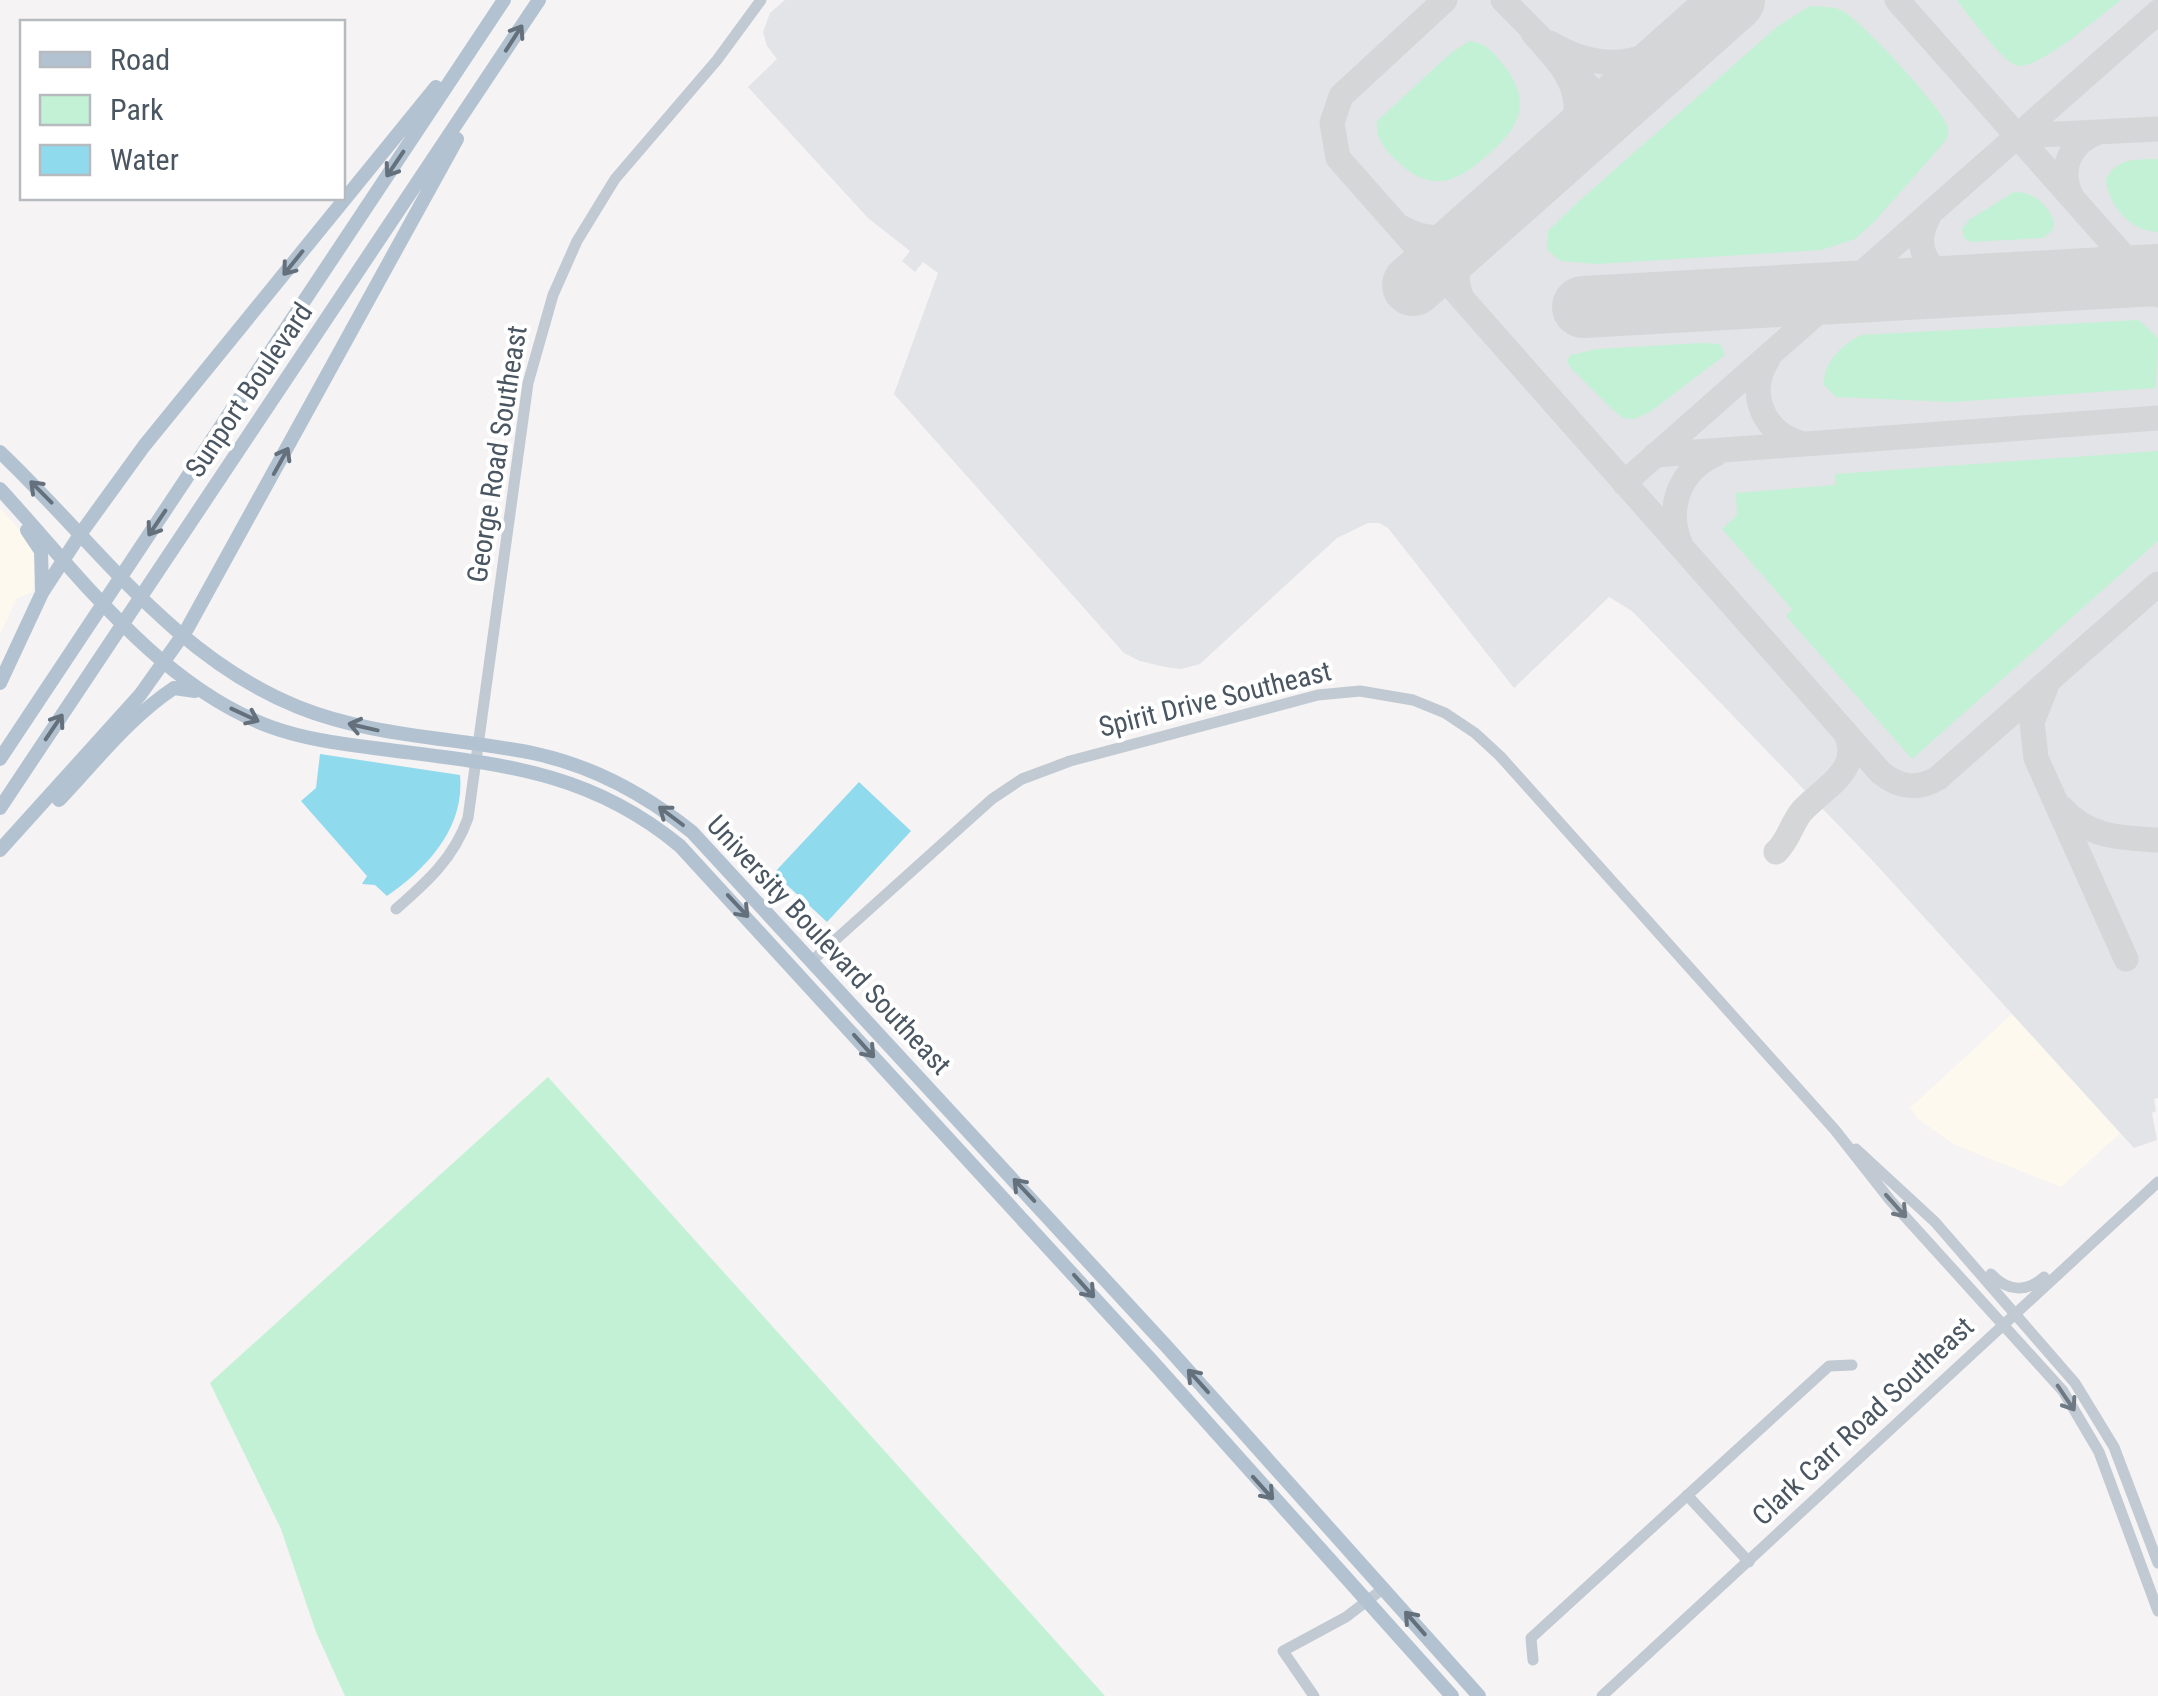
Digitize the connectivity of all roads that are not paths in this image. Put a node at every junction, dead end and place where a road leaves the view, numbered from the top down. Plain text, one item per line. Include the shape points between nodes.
1 (504, 0) edge
2 (540, 0) edge
3 (762, 0) edge
4 (488, 25) junction
5 (489, 76) junction
6 (0, 452) edge
7 (0, 489) edge
8 (0, 500) edge
9 (81, 533) junction
10 (65, 558) junction
11 (42, 593) junction
12 (182, 638) junction
13 (163, 663) junction
14 (0, 683) edge
15 (210, 697) junction
16 (480, 745) junction
17 (0, 759) edge
18 (477, 762) junction
19 (0, 808) edge
20 (23, 828) junction
21 (0, 850) edge
22 (396, 909) dead end
23 (813, 960) junction
24 (800, 973) junction
25 (1834, 1130) junction
26 (2158, 1182) edge
27 (1935, 1222) junction
28 (2091, 1243) junction
29 (2016, 1313) junction
30 (2003, 1324) junction
31 (1852, 1366) dead end
32 (1687, 1495) junction
33 (1749, 1562) junction
34 (2158, 1563) edge
35 (1384, 1588) junction
36 (1367, 1602) junction
37 (2158, 1611) edge
38 (1533, 1660) dead end
39 (1314, 1696) edge
40 (1452, 1696) edge
41 (1479, 1696) edge
42 (1602, 1696) edge

1 - 4 main road, Sunport Boulevard
5 -> 2 main road, Sunport Boulevard
3 - 16 street, George Road Southeast via 614,179 553,295 528,383
4 -> 9 main road via 144,446
4 -> 17 main road, Sunport Boulevard
12 -> 5 main road
19 -> 5 main road, Sunport Boulevard
9 -> 6 main road, University Boulevard Southeast
7 - 10 main road, University Boulevard Southeast
8 - 11 main road via 37,543
9 - 10 main road
9 - 12 main road, University Boulevard Southeast
10 - 11 main road
10 - 13 main road, University Boulevard Southeast
11 - 14 main road
12 - 13 main road
16 -> 12 main road, University Boulevard Southeast via 315,714 240,679
13 - 15 main road, University Boulevard Southeast
13 - 20 main road
15 -> 18 main road, University Boulevard Southeast via 310,739
15 - 20 main road via 182,687 161,696
16 - 18 street, George Road Southeast
23 -> 16 main road, University Boulevard Southeast via 707,847 659,807 583,768
18 - 22 street, George Road Southeast via 458,844
18 -> 24 main road, University Boulevard Southeast via 577,784 649,822 694,859
20 - 21 main road
23 - 24 main road, Spirit Drive Southeast
23 - 25 street, Spirit Drive Southeast via 1022,779 1318,695 1376,692 1445,713 1487,744
35 -> 23 main road, University Boulevard Southeast
24 -> 36 main road, University Boulevard Southeast
25 - 27 street
25 -> 30 street
26 - 28 street, Clark Carr Road Southeast
27 - 28 street via 2012,1288 2035,1285 2074,1249
27 - 29 street
28 - 29 street, Clark Carr Road Southeast
29 - 30 street, Clark Carr Road Southeast
29 - 34 street via 2096,1415
30 - 33 street, Clark Carr Road Southeast
30 -> 37 street via 2063,1391 2099,1452
31 - 32 street via 1830,1366
32 - 33 street
32 - 38 street via 1531,1638
33 - 42 street, Clark Carr Road Southeast
35 - 36 street
41 -> 35 main road, University Boulevard Southeast
36 - 39 street via 1283,1652
36 - 40 main road, University Boulevard Southeast

